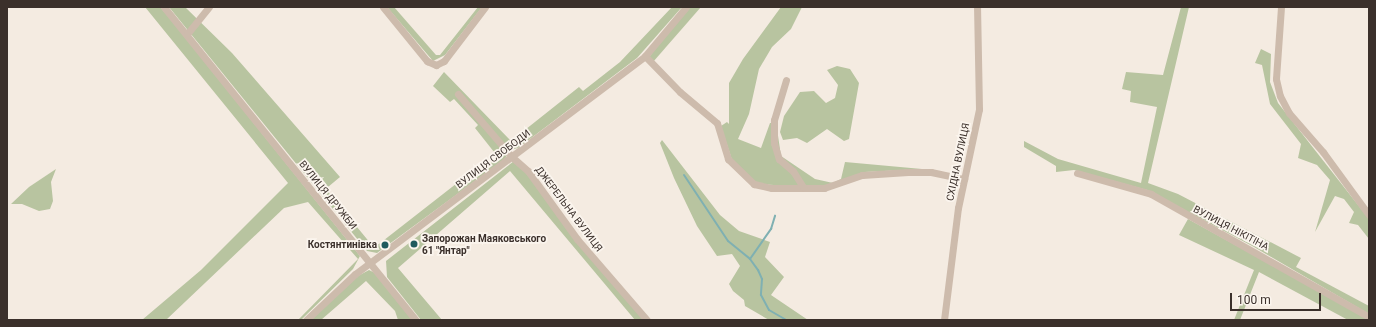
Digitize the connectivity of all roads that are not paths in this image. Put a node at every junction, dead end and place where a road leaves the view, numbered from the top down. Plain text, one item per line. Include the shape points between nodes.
1 (164, 7) edge
2 (209, 7) edge
3 (383, 7) edge
4 (486, 7) edge
5 (686, 7) edge
6 (977, 7) edge
7 (1281, 7) edge
8 (187, 34) junction
9 (645, 56) junction
10 (786, 80) dead end
11 (458, 94) dead end
12 (512, 157) junction
13 (1077, 173) dead end
14 (964, 179) junction
15 (803, 188) junction
16 (1369, 215) edge
17 (370, 263) junction
18 (1369, 317) edge
19 (306, 320) edge
20 (416, 320) edge
21 (647, 320) edge
22 (944, 320) edge

1 - 8 street, ВУЛИЦЯ ДРУЖБИ
2 - 8 street
3 - 4 street via 427,61 436,65 444,61
5 - 9 street, ВУЛИЦЯ СВОБОДИ
6 - 14 street, СХІДНА ВУЛИЦЯ via 979,109 973,147
7 - 16 street via 1276,79 1280,96 1289,113 1323,152
8 - 17 street, ВУЛИЦЯ ДРУЖБИ
9 - 12 street, ВУЛИЦЯ СВОБОДИ
9 - 15 street via 716,124 725,155 746,179 766,188
10 - 15 street via 774,120 774,143 779,159 793,171
11 - 12 street, ДЖЕРЕЛЬНА ВУЛИЦЯ
12 - 17 street, ВУЛИЦЯ СВОБОДИ
12 - 21 street, ДЖЕРЕЛЬНА ВУЛИЦЯ via 528,171 576,239
13 - 18 street, ВУЛИЦЯ НІКІТІНА via 1151,194 1166,206
14 - 15 street via 931,172 868,174 831,188
14 - 22 street, СХІДНА ВУЛИЦЯ
17 - 19 street, ВУЛИЦЯ СВОБОДИ
17 - 20 street, ВУЛИЦЯ ДРУЖБИ

